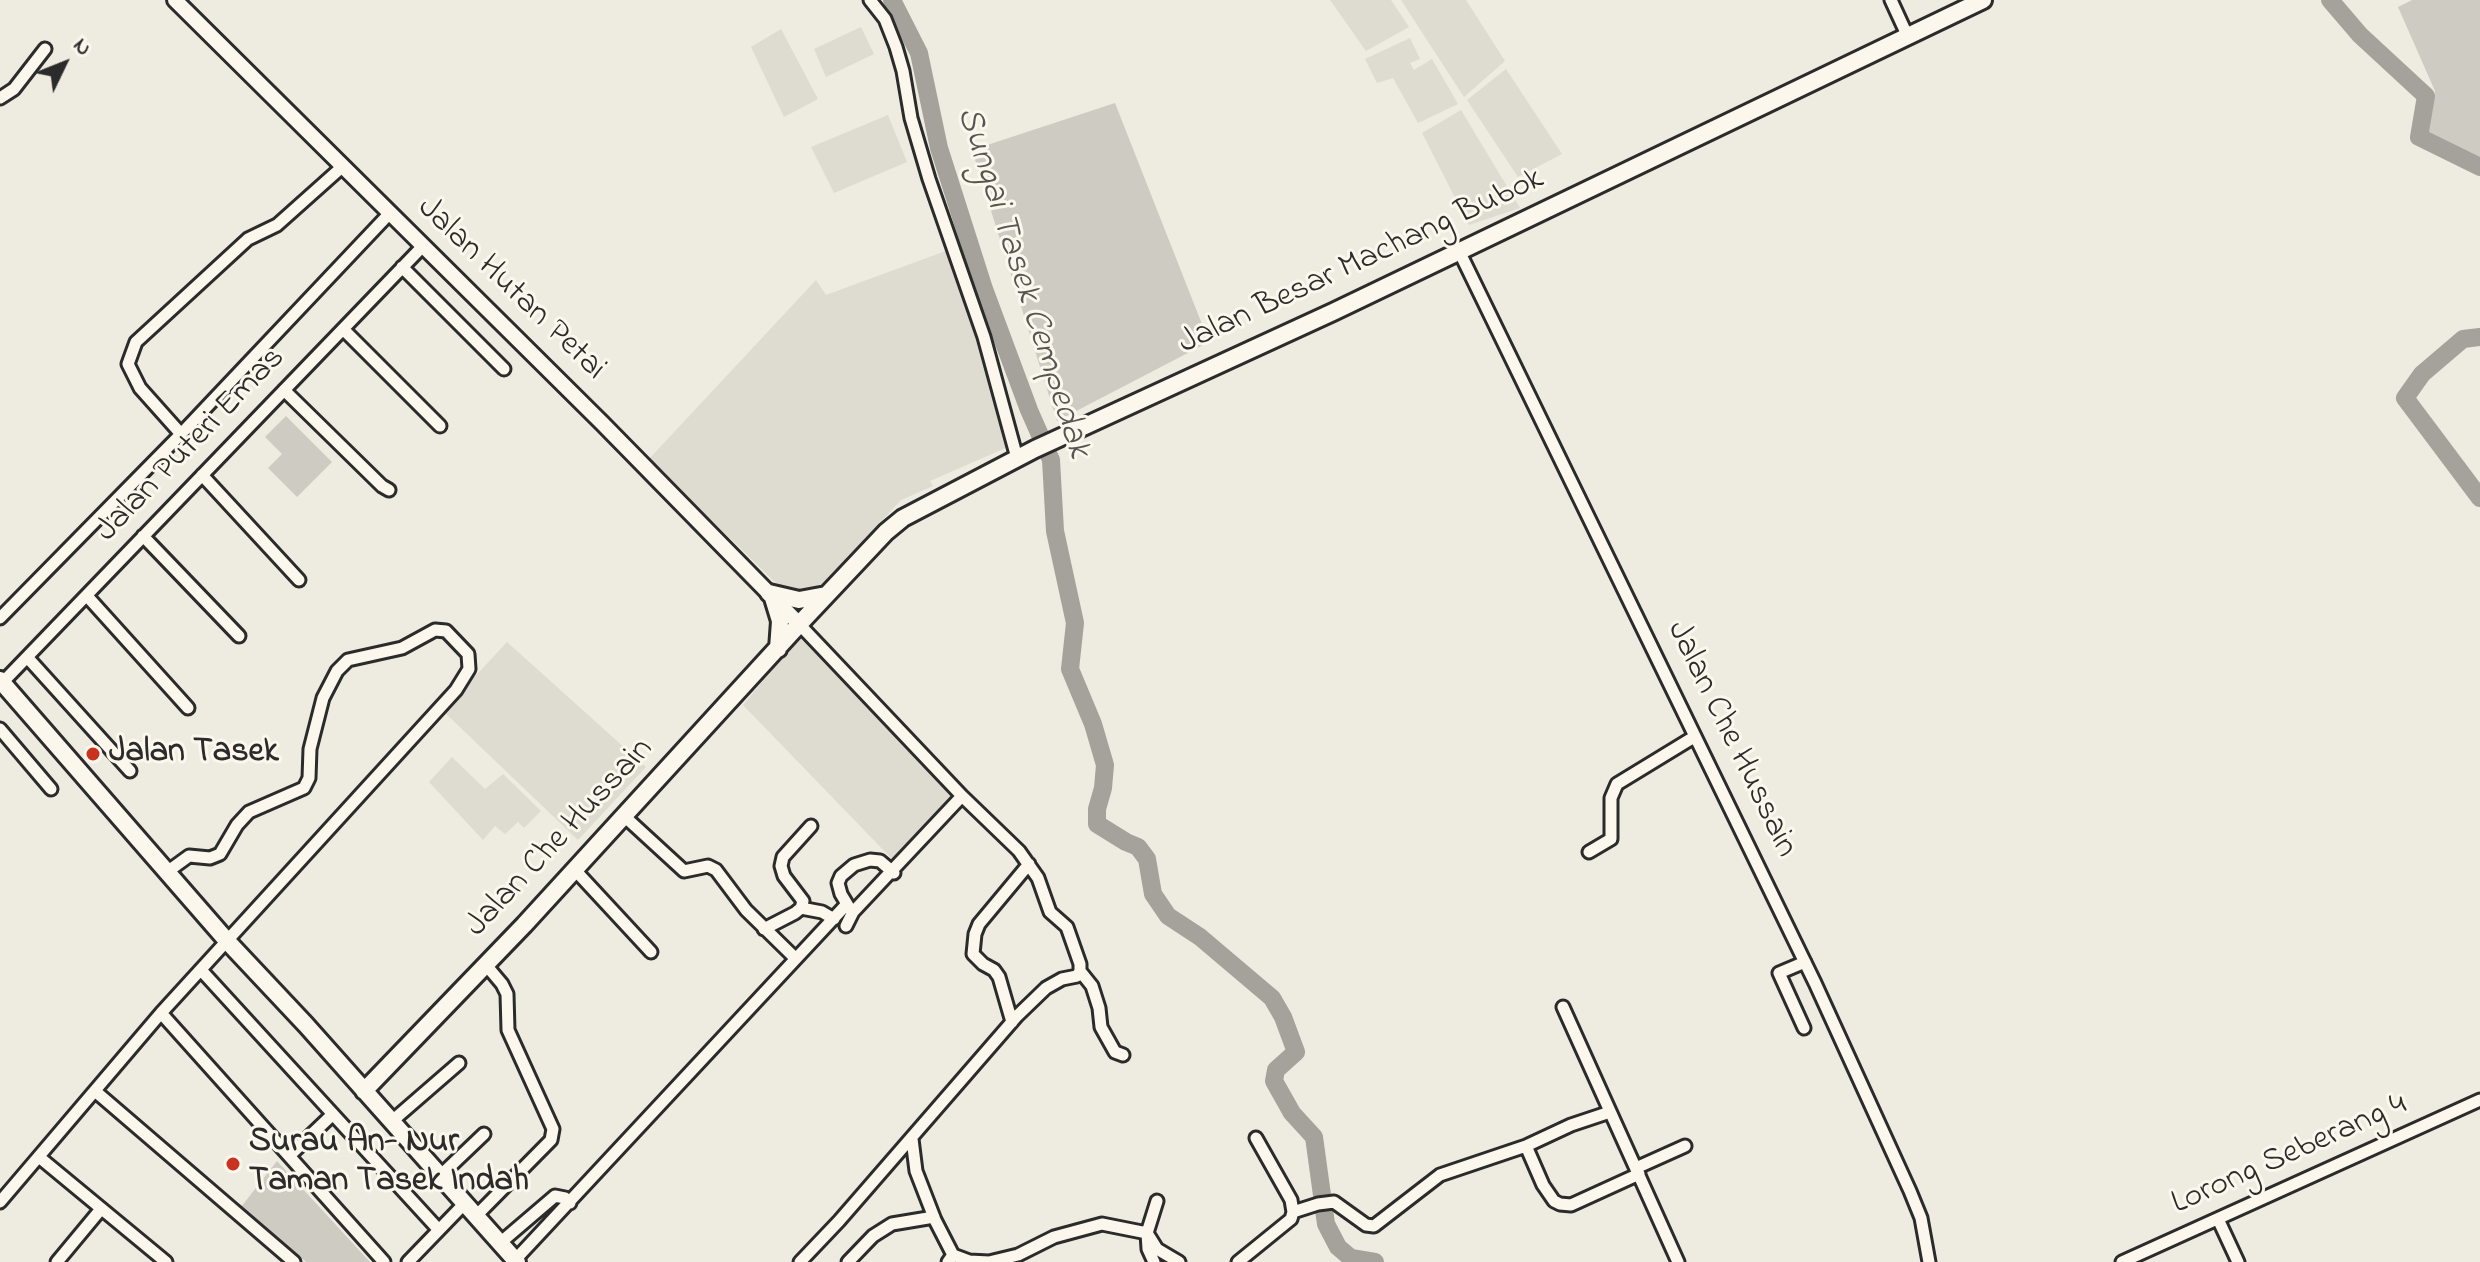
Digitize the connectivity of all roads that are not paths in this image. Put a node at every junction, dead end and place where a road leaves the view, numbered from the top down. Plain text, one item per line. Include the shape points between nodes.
1 (175, 0) edge
2 (870, 0) edge
3 (1891, 0) edge
4 (1983, 0) edge
5 (1908, 37) junction
6 (45, 49) dead end
7 (0, 98) edge
8 (342, 167) junction
9 (389, 214) junction
10 (422, 247) junction
11 (1459, 251) junction
12 (402, 267) junction
13 (343, 329) junction
14 (504, 369) dead end
15 (284, 390) junction
16 (440, 426) dead end
17 (181, 434) junction
18 (1017, 458) junction
19 (202, 475) junction
20 (389, 490) dead end
21 (143, 536) junction
22 (299, 580) dead end
23 (828, 594) junction
24 (87, 596) junction
25 (771, 596) junction
26 (0, 618) edge
27 (800, 625) junction
28 (239, 636) dead end
29 (778, 649) junction
30 (27, 657) junction
31 (1, 682) edge
32 (188, 708) dead end
33 (0, 729) edge
34 (1694, 737) junction
35 (130, 771) dead end
36 (51, 789) dead end
37 (962, 796) junction
38 (623, 815) junction
39 (811, 826) dead end
40 (1589, 852) dead end
41 (1029, 864) junction
42 (575, 870) junction
43 (893, 871) junction
44 (167, 872) junction
45 (801, 908) junction
46 (850, 909) junction
47 (834, 919) junction
48 (846, 926) dead end
49 (764, 929) junction
50 (228, 942) junction
51 (651, 952) dead end
52 (795, 958) junction
53 (1805, 962) junction
54 (486, 965) junction
55 (201, 970) junction
56 (1080, 971) junction
57 (1563, 1007) dead end
58 (161, 1013) junction
59 (1012, 1022) junction
60 (1804, 1028) dead end
61 (1123, 1055) dead end
62 (459, 1063) dead end
63 (95, 1091) junction
64 (364, 1091) junction
65 (2480, 1100) edge
66 (1610, 1112) junction
67 (333, 1114) junction
68 (391, 1122) junction
69 (484, 1134) dead end
70 (1256, 1138) dead end
71 (912, 1139) junction
72 (1526, 1146) junction
73 (1685, 1146) dead end
74 (289, 1156) junction
75 (39, 1157) junction
76 (1637, 1171) junction
77 (440, 1176) junction
78 (1157, 1201) dead end
79 (0, 1202) edge
80 (570, 1203) junction
81 (101, 1209) junction
82 (470, 1210) junction
83 (1293, 1212) junction
84 (934, 1217) junction
85 (2218, 1219) junction
86 (438, 1229) junction
87 (1147, 1233) junction
88 (500, 1243) junction
89 (950, 1259) edge
90 (516, 1261) edge
91 (57, 1262) edge
92 (166, 1262) edge
93 (294, 1262) edge
94 (384, 1262) edge
95 (408, 1262) edge
96 (800, 1262) edge
97 (848, 1262) edge
98 (1154, 1262) edge
99 (1179, 1262) edge
100 (1238, 1262) edge
101 (1678, 1262) edge
102 (1929, 1262) edge
103 (2122, 1262) edge
104 (2238, 1262) edge

1 - 8 street, Jalan Hutan Petai
2 - 18 street via 896,47 911,118 984,337
3 - 5 street
4 - 5 main road, Jalan Besar Machang Bubok
5 - 11 main road, Jalan Besar Machang Bubok
6 - 7 street via 14,89
8 - 9 street, Jalan Hutan Petai
8 - 17 street via 277,225 248,239 136,342 128,364 140,388
9 - 10 street, Jalan Hutan Petai
9 - 17 street
10 - 12 street, Jalan Puteri Emas
10 - 25 street, Jalan Hutan Petai
11 - 18 main road, Jalan Besar Machang Bubok
11 - 34 street, Jalan Che Hussain
12 - 13 street, Jalan Puteri Emas
12 - 14 street
13 - 15 street, Jalan Puteri Emas
13 - 16 street
15 - 19 street, Jalan Puteri Emas
15 - 20 street
17 - 26 street
18 - 23 main road, Jalan Besar Machang Bubok via 903,518
19 - 21 street, Jalan Puteri Emas
19 - 22 street
21 - 24 street, Jalan Puteri Emas
21 - 28 street
23 - 25 main road via 799,600
23 - 27 main road, Jalan Besar Machang Bubok
24 - 30 street, Jalan Puteri Emas
24 - 32 street
25 - 27 street, Jalan Hutan Petai
25 - 29 main road via 780,621
27 - 29 main road, Jalan Che Hussain
27 - 37 street
29 - 38 main road, Jalan Che Hussain
30 - 31 street, Jalan Puteri Emas
30 - 35 street
31 - 44 main road
33 - 36 street
34 - 40 street via 1617,784 1611,798 1611,839
34 - 53 street, Jalan Che Hussain
37 - 41 street
37 - 43 street
38 - 42 main road, Jalan Che Hussain
38 - 49 street via 684,871 708,866 716,870
39 - 45 street via 781,866 803,901
41 - 56 street via 1050,912 1073,939
41 - 59 street via 975,934 973,954 999,977
42 - 51 street
42 - 54 main road, Jalan Che Hussain
43 - 46 street
43 - 46 street via 870,860 841,876 838,883
44 - 50 main road
44 - 50 street via 189,856 220,854 249,812 304,788 323,698 348,660 402,648 435,630 446,631 468,654 469,669 456,690
45 - 47 street
45 - 49 street
46 - 47 street
46 - 48 street
47 - 52 street
49 - 52 street
50 - 55 street
50 - 64 main road
52 - 80 street
53 - 60 street via 1779,973
53 - 102 street, Jalan Che Hussain via 1910,1191
54 - 64 main road, Jalan Che Hussain
54 - 82 street via 507,994 508,1030 553,1129 551,1140
55 - 58 street
55 - 67 street
56 - 59 street via 1046,988
56 - 61 street via 1092,986 1101,1027 1115,1052
57 - 66 street
58 - 63 street
58 - 74 street
59 - 71 street
62 - 68 street
63 - 75 street
63 - 93 street
64 - 68 main road
65 - 85 street, Lorong Seberang 4
66 - 72 street
66 - 76 street
67 - 74 street
67 - 86 street
68 - 77 main road
69 - 77 street
70 - 83 street
71 - 84 street via 916,1171
71 - 96 street
72 - 76 street via 1543,1185 1560,1204 1571,1205
72 - 83 street via 1440,1175 1374,1226 1334,1202
73 - 76 street
74 - 94 street
75 - 79 street
75 - 81 street
76 - 101 street
77 - 82 main road
78 - 87 street
80 - 88 street via 555,1196
80 - 90 street
81 - 91 street
81 - 92 street
82 - 86 street
82 - 88 main road
83 - 100 street
84 - 89 street
84 - 97 street via 892,1224
85 - 103 street, Lorong Seberang 4
85 - 104 street
86 - 95 street
87 - 89 street via 1102,1224 989,1262
87 - 98 street
87 - 99 street via 1157,1249
88 - 90 main road

